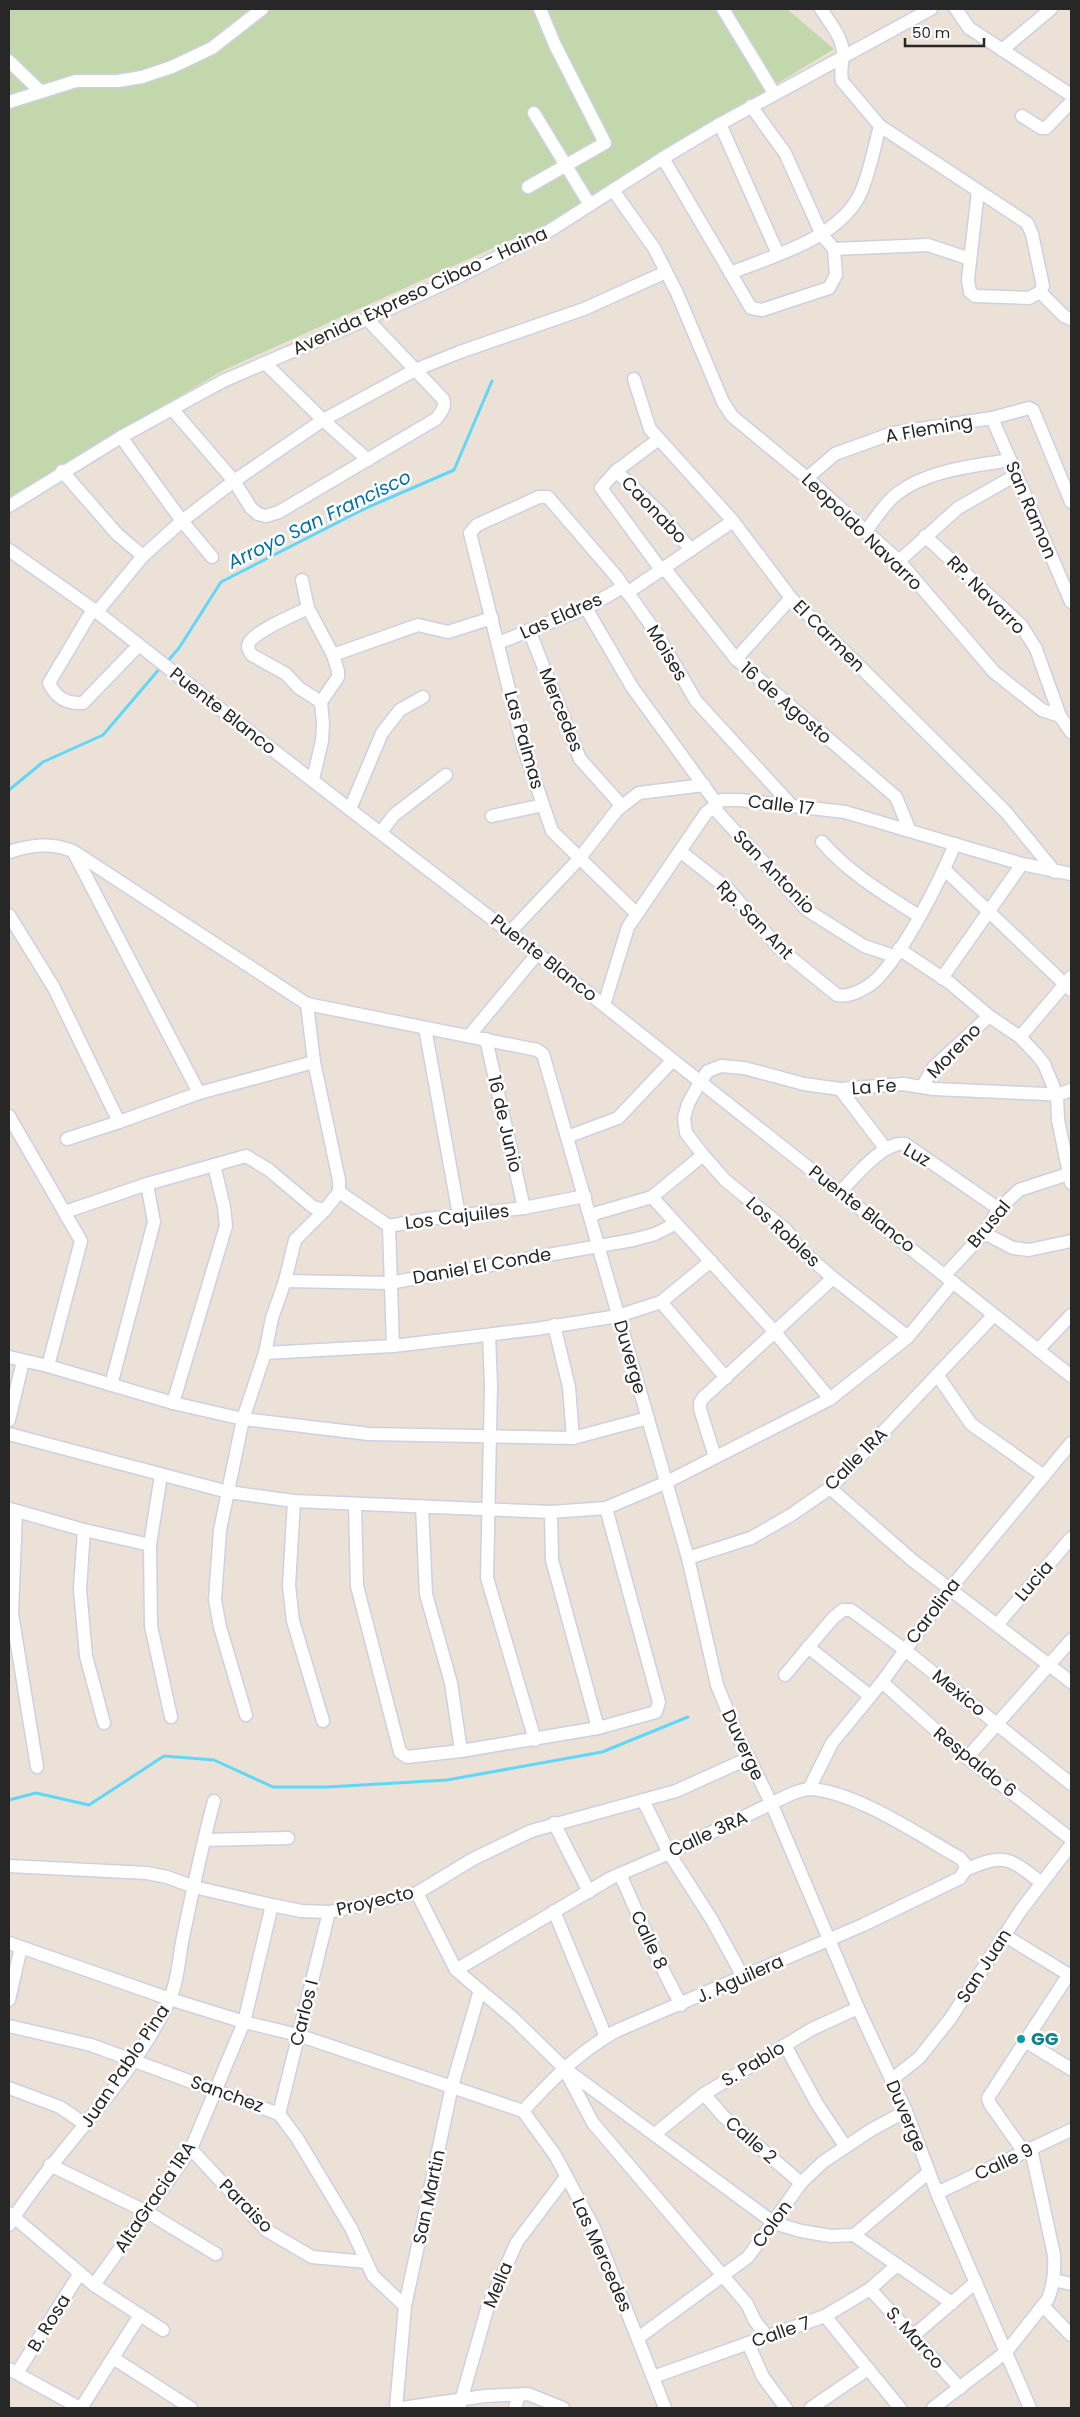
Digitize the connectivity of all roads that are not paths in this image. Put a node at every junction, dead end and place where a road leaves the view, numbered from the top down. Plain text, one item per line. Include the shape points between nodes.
1 (262, 9) edge
2 (540, 9) edge
3 (723, 9) edge
4 (821, 9) edge
5 (931, 9) edge
6 (956, 9) edge
7 (1051, 9) edge
8 (1002, 50) junction
9 (843, 56) junction
10 (9, 61) edge
11 (41, 92) junction
12 (774, 93) junction
13 (1071, 95) edge
14 (9, 102) edge
15 (1071, 102) edge
16 (751, 106) junction
17 (534, 113) dead end
18 (1022, 116) dead end
19 (720, 124) junction
20 (880, 126) junction
21 (663, 158) junction
22 (567, 166) junction
23 (528, 187) dead end
24 (613, 190) junction
25 (978, 191) junction
26 (590, 205) junction
27 (822, 235) junction
28 (834, 249) junction
29 (778, 254) junction
30 (970, 259) junction
31 (666, 272) junction
32 (730, 274) junction
33 (1040, 292) junction
34 (367, 319) junction
35 (1071, 319) edge
36 (265, 363) junction
37 (415, 370) junction
38 (634, 379) dead end
39 (173, 410) junction
40 (992, 418) junction
41 (323, 420) junction
42 (120, 436) junction
43 (659, 439) junction
44 (368, 460) junction
45 (1010, 460) junction
46 (62, 471) junction
47 (616, 471) junction
48 (1016, 475) junction
49 (807, 478) junction
50 (234, 481) junction
51 (1071, 502) edge
52 (9, 506) edge
53 (182, 521) junction
54 (733, 521) junction
55 (865, 532) junction
56 (470, 533) joint
57 (925, 536) junction
58 (9, 550) edge
59 (691, 550) junction
60 (143, 556) junction
61 (212, 557) dead end
62 (899, 562) junction
63 (663, 570) junction
64 (302, 580) dead end
65 (625, 590) junction
66 (791, 598) junction
67 (1071, 602) edge
68 (308, 608) junction
69 (586, 608) junction
70 (95, 611) junction
71 (492, 618) junction
72 (529, 630) junction
73 (498, 643) junction
74 (139, 645) junction
75 (333, 655) junction
76 (736, 659) junction
77 (423, 697) dead end
78 (321, 702) junction
79 (1060, 716) junction
80 (1071, 732) edge
81 (446, 775) dead end
82 (313, 780) junction
83 (704, 785) junction
84 (543, 805) junction
85 (622, 806) junction
86 (715, 806) junction
87 (792, 806) junction
88 (350, 809) junction
89 (492, 816) dead end
90 (910, 831) junction
91 (381, 832) junction
92 (822, 842) dead end
93 (955, 844) junction
94 (73, 851) junction
95 (680, 851) junction
96 (9, 852) edge
97 (579, 859) junction
98 (1022, 864) junction
99 (945, 870) junction
100 (1055, 872) junction
101 (1071, 874) edge
102 (989, 912) junction
103 (9, 914) edge
104 (637, 914) junction
105 (919, 916) junction
106 (510, 932) junction
107 (538, 953) junction
108 (897, 953) junction
109 (942, 978) junction
110 (1069, 984) edge
111 (307, 1004) junction
112 (604, 1005) junction
113 (989, 1016) junction
114 (425, 1028) junction
115 (469, 1036) junction
116 (1020, 1037) junction
117 (486, 1039) junction
118 (672, 1061) junction
119 (314, 1062) junction
120 (700, 1082) junction
121 (922, 1087) junction
122 (840, 1089) junction
123 (1071, 1090) edge
124 (199, 1093) junction
125 (1057, 1095) junction
126 (9, 1116) edge
127 (119, 1122) junction
128 (567, 1137) junction
129 (67, 1139) dead end
130 (885, 1148) junction
131 (703, 1154) junction
132 (214, 1165) junction
133 (1069, 1178) edge
134 (147, 1184) junction
135 (340, 1192) junction
136 (840, 1192) junction
137 (585, 1196) junction
138 (652, 1197) junction
139 (524, 1208) junction
140 (999, 1209) junction
141 (325, 1210) junction
142 (65, 1212) junction
143 (459, 1215) junction
144 (590, 1215) junction
145 (675, 1224) junction
146 (389, 1226) junction
147 (984, 1233) junction
148 (1071, 1241) edge
149 (599, 1245) junction
150 (711, 1261) junction
151 (833, 1278) junction
152 (949, 1279) junction
153 (285, 1281) junction
154 (389, 1282) junction
155 (661, 1302) junction
156 (1071, 1315) edge
157 (618, 1316) junction
158 (993, 1316) junction
159 (554, 1325) junction
160 (774, 1331) junction
161 (490, 1334) junction
162 (908, 1337) junction
163 (393, 1346) junction
164 (1038, 1350) junction
165 (264, 1353) junction
166 (9, 1357) edge
167 (23, 1361) junction
168 (48, 1366) junction
169 (938, 1376) junction
170 (1071, 1376) edge
171 (726, 1378) junction
172 (111, 1385) junction
173 (830, 1399) junction
174 (173, 1403) junction
175 (648, 1418) junction
176 (243, 1419) junction
177 (9, 1420) edge
178 (9, 1434) edge
179 (489, 1434) junction
180 (573, 1438) junction
181 (1071, 1443) edge
182 (715, 1457) junction
183 (161, 1475) junction
184 (1044, 1476) junction
185 (666, 1483) junction
186 (830, 1488) junction
187 (228, 1492) junction
188 (294, 1501) junction
189 (355, 1504) junction
190 (422, 1506) junction
191 (489, 1508) junction
192 (606, 1508) junction
193 (12, 1510) edge
194 (551, 1512) junction
195 (84, 1530) junction
196 (1071, 1538) edge
197 (150, 1545) junction
198 (688, 1558) junction
199 (949, 1590) junction
200 (997, 1625) junction
201 (1071, 1640) edge
202 (808, 1647) junction
203 (905, 1650) junction
204 (1050, 1666) junction
205 (785, 1675) dead end
206 (882, 1682) junction
207 (1071, 1682) edge
208 (870, 1696) junction
209 (246, 1715) dead end
210 (172, 1717) dead end
211 (323, 1721) dead end
212 (104, 1723) dead end
213 (997, 1724) junction
214 (598, 1728) junction
215 (535, 1740) junction
216 (461, 1751) junction
217 (749, 1758) junction
218 (967, 1758) junction
219 (37, 1767) dead end
220 (1071, 1784) edge
221 (809, 1789) junction
222 (643, 1800) junction
223 (214, 1801) dead end
224 (772, 1804) junction
225 (554, 1823) junction
226 (288, 1838) dead end
227 (1071, 1839) edge
228 (204, 1840) junction
229 (1071, 1845) edge
230 (669, 1853) junction
231 (9, 1866) edge
232 (965, 1867) junction
233 (620, 1874) junction
234 (1042, 1883) junction
235 (194, 1887) junction
236 (589, 1892) junction
237 (417, 1893) junction
238 (272, 1905) junction
239 (554, 1911) junction
240 (329, 1912) junction
241 (1004, 1935) junction
242 (828, 1940) junction
243 (15, 1945) edge
244 (456, 1970) junction
245 (1070, 1975) edge
246 (743, 1977) junction
247 (480, 1990) junction
248 (170, 1999) junction
249 (9, 2000) edge
250 (681, 2005) junction
251 (858, 2008) junction
252 (244, 2022) junction
253 (9, 2026) edge
254 (298, 2035) junction
255 (606, 2037) junction
256 (1025, 2041) junction
257 (785, 2045) junction
258 (134, 2059) junction
259 (564, 2068) junction
260 (1071, 2069) edge
261 (891, 2080) junction
262 (452, 2086) junction
263 (9, 2088) edge
264 (216, 2091) junction
265 (704, 2094) junction
266 (523, 2111) junction
267 (906, 2112) junction
268 (279, 2114) junction
269 (86, 2125) junction
270 (1071, 2130) edge
271 (656, 2134) junction
272 (845, 2146) junction
273 (191, 2149) junction
274 (1028, 2151) junction
275 (50, 2166) junction
276 (928, 2172) junction
277 (566, 2176) junction
278 (801, 2183) junction
279 (937, 2193) junction
280 (147, 2212) junction
281 (10, 2219) edge
282 (774, 2223) junction
283 (854, 2235) junction
284 (216, 2254) dead end
285 (366, 2262) junction
286 (897, 2265) junction
287 (80, 2273) junction
288 (721, 2276) junction
289 (1054, 2280) junction
290 (976, 2282) junction
291 (1071, 2284) edge
292 (94, 2285) junction
293 (870, 2289) junction
294 (952, 2303) junction
295 (1045, 2303) junction
296 (405, 2306) junction
297 (140, 2315) junction
298 (825, 2316) junction
299 (163, 2330) dead end
300 (1071, 2334) edge
301 (768, 2336) junction
302 (913, 2336) junction
303 (638, 2338) junction
304 (748, 2343) junction
305 (1006, 2352) junction
306 (112, 2358) junction
307 (868, 2369) junction
308 (13, 2371) edge
309 (653, 2377) junction
310 (960, 2388) junction
311 (519, 2394) junction
312 (460, 2404) edge
313 (80, 2408) edge
314 (191, 2408) edge
315 (396, 2408) edge
316 (402, 2408) edge
317 (515, 2408) edge
318 (563, 2408) edge
319 (665, 2408) edge
320 (786, 2408) edge
321 (811, 2408) edge
322 (900, 2408) edge
323 (933, 2408) edge
324 (1030, 2408) edge

1 - 11 street via 212,48 172,67 142,78 76,81
2 - 22 street via 605,143
3 - 12 street
4 - 9 street via 841,41
5 - 9 street, Avenida Expreso Cibao - Haina
6 - 8 street via 969,28
7 - 8 street
8 - 13 street
9 - 12 street, Avenida Expreso Cibao - Haina
9 - 20 street via 842,81
10 - 11 street
11 - 14 street
12 - 16 street, Avenida Expreso Cibao - Haina
15 - 18 street via 1046,128
16 - 19 street, Avenida Expreso Cibao - Haina
16 - 27 street via 785,154
17 - 22 street
19 - 21 street, Avenida Expreso Cibao - Haina
19 - 29 street
20 - 25 street
20 - 27 street via 860,194 848,212
21 - 24 street, Avenida Expreso Cibao - Haina
21 - 32 street
22 - 23 street
22 - 26 street
24 - 26 street, Avenida Expreso Cibao - Haina
24 - 31 street, Leopoldo Navarro via 654,248
25 - 30 street
25 - 33 street via 1027,223 1043,286
26 - 34 street, Avenida Expreso Cibao - Haina via 549,231
27 - 28 street
27 - 29 street
28 - 30 street via 928,245
28 - 32 street via 836,275 829,288 762,310 751,308
29 - 32 street
30 - 33 street via 968,278 970,292 975,296 1029,298
31 - 37 street via 584,309
31 - 49 street, Leopoldo Navarro via 722,402 732,416
33 - 35 street
34 - 36 street, Avenida Expreso Cibao - Haina
34 - 37 street
36 - 39 street, Avenida Expreso Cibao - Haina via 222,381
36 - 41 street
37 - 41 street
37 - 44 street via 443,399 443,411 436,419
38 - 43 street, El Carmen via 650,429
39 - 42 street, Avenida Expreso Cibao - Haina
39 - 50 street
40 - 45 street, San Ramon
40 - 49 street, A Fleming via 893,433 834,454
40 - 51 street, A Fleming via 1031,409
41 - 44 street
41 - 50 street
42 - 46 street, Avenida Expreso Cibao - Haina
42 - 53 street
43 - 47 street, 16 de Agosto
43 - 54 street, El Carmen
44 - 50 street via 279,512 266,516 251,508
45 - 48 street, San Ramon
45 - 55 street via 921,480 897,493
46 - 52 street, Avenida Expreso Cibao - Haina
46 - 60 street via 117,534
47 - 59 street, Caonabo via 661,514
47 - 63 street, 16 de Agosto via 602,485 602,492
48 - 57 street via 958,508
48 - 67 street, San Ramon
49 - 55 street, Leopoldo Navarro
50 - 53 street
53 - 60 street
53 - 61 street
54 - 59 street, Las Eldres
54 - 66 street, El Carmen
55 - 62 street, Leopoldo Navarro
56 - 65 street, Moises via 477,526 539,497 548,497
56 - 71 street, Las Palmas
57 - 62 street
57 - 79 street, RP. Navarro via 1021,625 1036,649
58 - 70 street, Puente Blanco
59 - 63 street, Las Eldres
60 - 70 street
62 - 79 street, Leopoldo Navarro via 994,672 1042,710
63 - 65 street, Las Eldres
63 - 76 street, 16 de Agosto
64 - 68 street
65 - 69 street, Las Eldres
65 - 87 street, Moises via 657,634 696,701
66 - 76 street
66 - 100 street, El Carmen via 1005,811
68 - 75 street
68 - 78 street via 257,636 249,643 248,649 252,655 286,674 299,688
69 - 72 street, Las Eldres
69 - 83 street, San Antonio via 632,687
70 - 74 street, Puente Blanco
70 - 74 street via 49,683 54,692 71,704 84,704
71 - 73 street, Las Palmas
71 - 75 street via 448,632 418,625
72 - 73 street, Las Eldres
72 - 85 street, Mercedes via 580,759
73 - 84 street, Las Palmas via 523,746
74 - 82 street, Puente Blanco
75 - 78 street via 338,677
76 - 90 street, 16 de Agosto via 896,797
77 - 88 street via 400,710 382,733
78 - 82 street via 322,741
79 - 80 street, RP. Navarro
81 - 91 street via 394,815
82 - 88 street, Puente Blanco
83 - 85 street via 639,793
83 - 86 street, San Antonio
84 - 89 street
84 - 97 street, Las Palmas via 552,831
85 - 97 street
86 - 87 street, Calle 17 via 722,800
86 - 95 street
86 - 108 street, San Antonio via 806,910 864,946
87 - 90 street, Calle 17 via 844,812
88 - 91 street, Puente Blanco
90 - 93 street, Calle 17
91 - 106 street, Puente Blanco
92 - 105 street via 838,861
93 - 98 street, Calle 17
93 - 99 street, Rp. San Ant
94 - 96 street via 60,846 31,845
94 - 111 street
94 - 124 street
95 - 104 street
95 - 108 street, Rp. San Ant via 728,889 779,948 837,995 851,995 877,979
97 - 104 street, Las Palmas
97 - 106 street
98 - 100 street, Calle 17
98 - 102 street
99 - 102 street
99 - 105 street, Rp. San Ant
100 - 101 street, Calle 17
102 - 109 street
102 - 110 street
103 - 127 street via 54,988
104 - 112 street via 628,927
105 - 108 street, Rp. San Ant
106 - 107 street, Puente Blanco
107 - 112 street, Puente Blanco
107 - 115 street
108 - 109 street, San Antonio
109 - 113 street, San Antonio
110 - 116 street
111 - 114 street
111 - 119 street
112 - 118 street, Puente Blanco
113 - 116 street, San Antonio
113 - 121 street, Moreno via 933,1068
114 - 115 street
114 - 143 street
115 - 117 street
116 - 125 street, San Antonio via 1044,1064
117 - 128 street, Duverge via 541,1052
117 - 139 street, 16 de Junio
118 - 120 street, Puente Blanco
118 - 128 street via 618,1118
119 - 124 street
119 - 135 street
120 - 122 street, La Fe via 708,1071 721,1066
120 - 131 street, Los Robles via 684,1118 686,1133
120 - 136 street, Puente Blanco
121 - 122 street, La Fe via 903,1084
121 - 125 street, La Fe
122 - 130 street
123 - 125 street
124 - 127 street
125 - 133 street via 1058,1120
126 - 142 street
127 - 129 street
128 - 137 street, Duverge
130 - 136 street, Luz
130 - 140 street, Luz via 905,1144
131 - 138 street
131 - 151 street, Los Robles via 724,1180 786,1230 799,1248
132 - 134 street
132 - 141 street via 246,1156 270,1170 313,1207
132 - 174 street via 226,1226
133 - 140 street, Brusal via 1019,1190
134 - 142 street
134 - 172 street via 154,1222
135 - 141 street
135 - 146 street, Los Cajuiles
136 - 152 street, Puente Blanco
137 - 139 street, Los Cajuiles
137 - 144 street, Duverge
138 - 144 street
138 - 145 street
139 - 143 street, Los Cajuiles
140 - 147 street, Brusal
141 - 153 street via 295,1240
142 - 168 street via 81,1241
143 - 146 street, Los Cajuiles
144 - 149 street, Duverge
145 - 149 street, Daniel El Conde via 655,1234
145 - 150 street
146 - 154 street
147 - 148 street via 1013,1248 1029,1250
147 - 152 street, Brusal
149 - 154 street, Daniel El Conde
149 - 157 street, Duverge
150 - 155 street
150 - 160 street
151 - 160 street
151 - 162 street, Los Robles
152 - 158 street, Puente Blanco
152 - 162 street, Brusal
153 - 154 street, Daniel El Conde
153 - 165 street
154 - 163 street
155 - 157 street
155 - 171 street
156 - 164 street
157 - 159 street
157 - 175 street, Duverge
158 - 164 street, Puente Blanco
158 - 169 street, Calle 1RA
159 - 161 street
159 - 180 street via 569,1387
160 - 171 street
160 - 173 street
161 - 163 street
161 - 179 street
162 - 173 street, Brusal
163 - 165 street
164 - 170 street, Puente Blanco
165 - 176 street
166 - 167 street
167 - 168 street
167 - 177 street
168 - 172 street
169 - 184 street via 971,1424
169 - 186 street, Calle 1RA
171 - 182 street via 700,1403
172 - 174 street
173 - 182 street, Brusal
174 - 176 street
175 - 180 street
175 - 185 street, Duverge
176 - 179 street via 369,1434
176 - 187 street
178 - 183 street, Brusal
179 - 180 street
179 - 191 street
181 - 184 street, Carolina
182 - 185 street, Brusal
183 - 187 street, Brusal
183 - 197 street
184 - 199 street, Carolina
185 - 192 street, Brusal
185 - 198 street, Duverge
186 - 198 street, Calle 1RA via 751,1538
186 - 199 street
187 - 188 street, Brusal
187 - 209 street via 220,1530 215,1600
188 - 189 street, Brusal
188 - 211 street via 289,1586 293,1621
189 - 190 street, Brusal
189 - 216 street via 357,1586 400,1752 407,1756
190 - 191 street, Brusal
190 - 216 street via 426,1594 451,1682
191 - 194 street, Brusal
191 - 215 street via 487,1578
192 - 194 street, Brusal
192 - 214 street via 658,1707 656,1712
193 - 195 street
193 - 219 street via 12,1614
194 - 214 street via 552,1560
195 - 197 street
195 - 212 street via 80,1589 86,1656
196 - 200 street, Lucia
197 - 210 street via 151,1626
198 - 217 street, Duverge via 717,1685
199 - 200 street
199 - 203 street, Carolina
200 - 204 street
201 - 204 street
202 - 203 street, Mexico via 843,1610 851,1610
202 - 205 street
202 - 208 street
203 - 206 street, Carolina
203 - 213 street, Mexico
204 - 207 street
204 - 213 street
206 - 208 street, Carolina
206 - 218 street, Respaldo 6
208 - 221 street, Carolina via 832,1743
213 - 218 street
213 - 220 street, Mexico
214 - 215 street
215 - 216 street
217 - 222 street, Proyecto via 676,1790
217 - 224 street, Duverge
218 - 227 street, Respaldo 6
221 - 224 street, Calle 3RA
221 - 232 street via 845,1797 877,1812 960,1858
222 - 225 street, Proyecto
222 - 230 street
223 - 228 street, Juan Pablo Pina
224 - 230 street, Calle 3RA
224 - 242 street, Duverge
225 - 236 street
225 - 237 street, Proyecto via 496,1846
226 - 228 street
228 - 235 street, Juan Pablo Pina
229 - 234 street, San Juan
230 - 233 street, Calle 3RA
230 - 246 street via 712,1920
231 - 235 street, Proyecto via 148,1873
232 - 234 street, J. Aguilera via 1000,1858 1015,1864
232 - 242 street, J. Aguilera via 960,1878
233 - 236 street, Calle 3RA
233 - 250 street, Calle 8
234 - 241 street, San Juan
235 - 238 street, Proyecto
235 - 248 street, Juan Pablo Pina
236 - 239 street, Calle 3RA
237 - 240 street, Proyecto
237 - 244 street
238 - 240 street, Proyecto
238 - 252 street, AltaGracia 1RA
239 - 244 street, Calle 3RA
239 - 255 street
240 - 254 street, Carlos I
241 - 245 street
241 - 261 street, San Juan via 950,2019 919,2058
242 - 246 street, J. Aguilera
242 - 251 street, Duverge
243 - 248 street
243 - 249 street
244 - 247 street
245 - 256 street
246 - 250 street, J. Aguilera
247 - 259 street
247 - 262 street, San Martin
248 - 252 street
248 - 258 street, Juan Pablo Pina
250 - 255 street, J. Aguilera
251 - 257 street, S. Pablo
251 - 261 street, Duverge
252 - 254 street
252 - 264 street, AltaGracia 1RA
253 - 258 street, Sanchez via 91,2045
254 - 262 street
254 - 268 street, Carlos I
255 - 259 street, J. Aguilera
256 - 260 street
256 - 274 street via 988,2098
257 - 265 street, S. Pablo
257 - 272 street via 817,2104
258 - 264 street, Sanchez
258 - 269 street, Juan Pablo Pina
259 - 266 street, J. Aguilera
259 - 271 street
259 - 288 street via 593,2123
261 - 267 street, Duverge
262 - 266 street
262 - 296 street, San Martin
263 - 269 street via 60,2107
264 - 268 street, Sanchez
264 - 273 street, AltaGracia 1RA
265 - 271 street, S. Pablo
265 - 278 street, Calle 2 via 724,2117
266 - 277 street, Las Mercedes
267 - 272 street, Colon
267 - 276 street, Duverge
268 - 285 street, Sanchez via 351,2228
269 - 275 street, Juan Pablo Pina
270 - 274 street, Calle 9
271 - 282 street
272 - 278 street, Colon
273 - 280 street, AltaGracia 1RA
273 - 285 street, Paraiso via 266,2230 312,2257
274 - 279 street, Calle 9
274 - 289 street via 1054,2254
275 - 280 street
275 - 281 street, Juan Pablo Pina
276 - 279 street, Duverge
276 - 283 street
277 - 303 street, Las Mercedes via 594,2228
277 - 312 street, Mella via 517,2242 488,2306
278 - 282 street, Colon
279 - 290 street, Duverge
280 - 284 street
280 - 292 street, AltaGracia 1RA
281 - 287 street
282 - 283 street via 832,2236
282 - 288 street, Colon via 748,2257
283 - 286 street
285 - 296 street via 373,2276
286 - 293 street, Calle 7
286 - 294 street
287 - 292 street
287 - 308 street, B. Rosa
288 - 301 street via 747,2304 755,2321
288 - 303 street, Colon
289 - 291 street
289 - 295 street
290 - 294 street
290 - 305 street, Duverge
292 - 297 street
293 - 298 street, Calle 7
293 - 302 street, S. Marco
294 - 302 street
295 - 300 street
295 - 305 street
296 - 315 street, San Martin
297 - 299 street
297 - 306 street
298 - 301 street, Calle 7
298 - 307 street
301 - 304 street, Calle 7
302 - 310 street, S. Marco
303 - 309 street, Las Mercedes
304 - 309 street, Calle 7
304 - 320 street via 763,2377
305 - 310 street
305 - 324 street, Duverge
306 - 313 street
306 - 314 street
307 - 321 street
307 - 322 street
308 - 313 street
309 - 319 street, Las Mercedes
310 - 323 street
311 - 312 street via 485,2396
311 - 317 street
311 - 318 street via 528,2394
312 - 316 street

